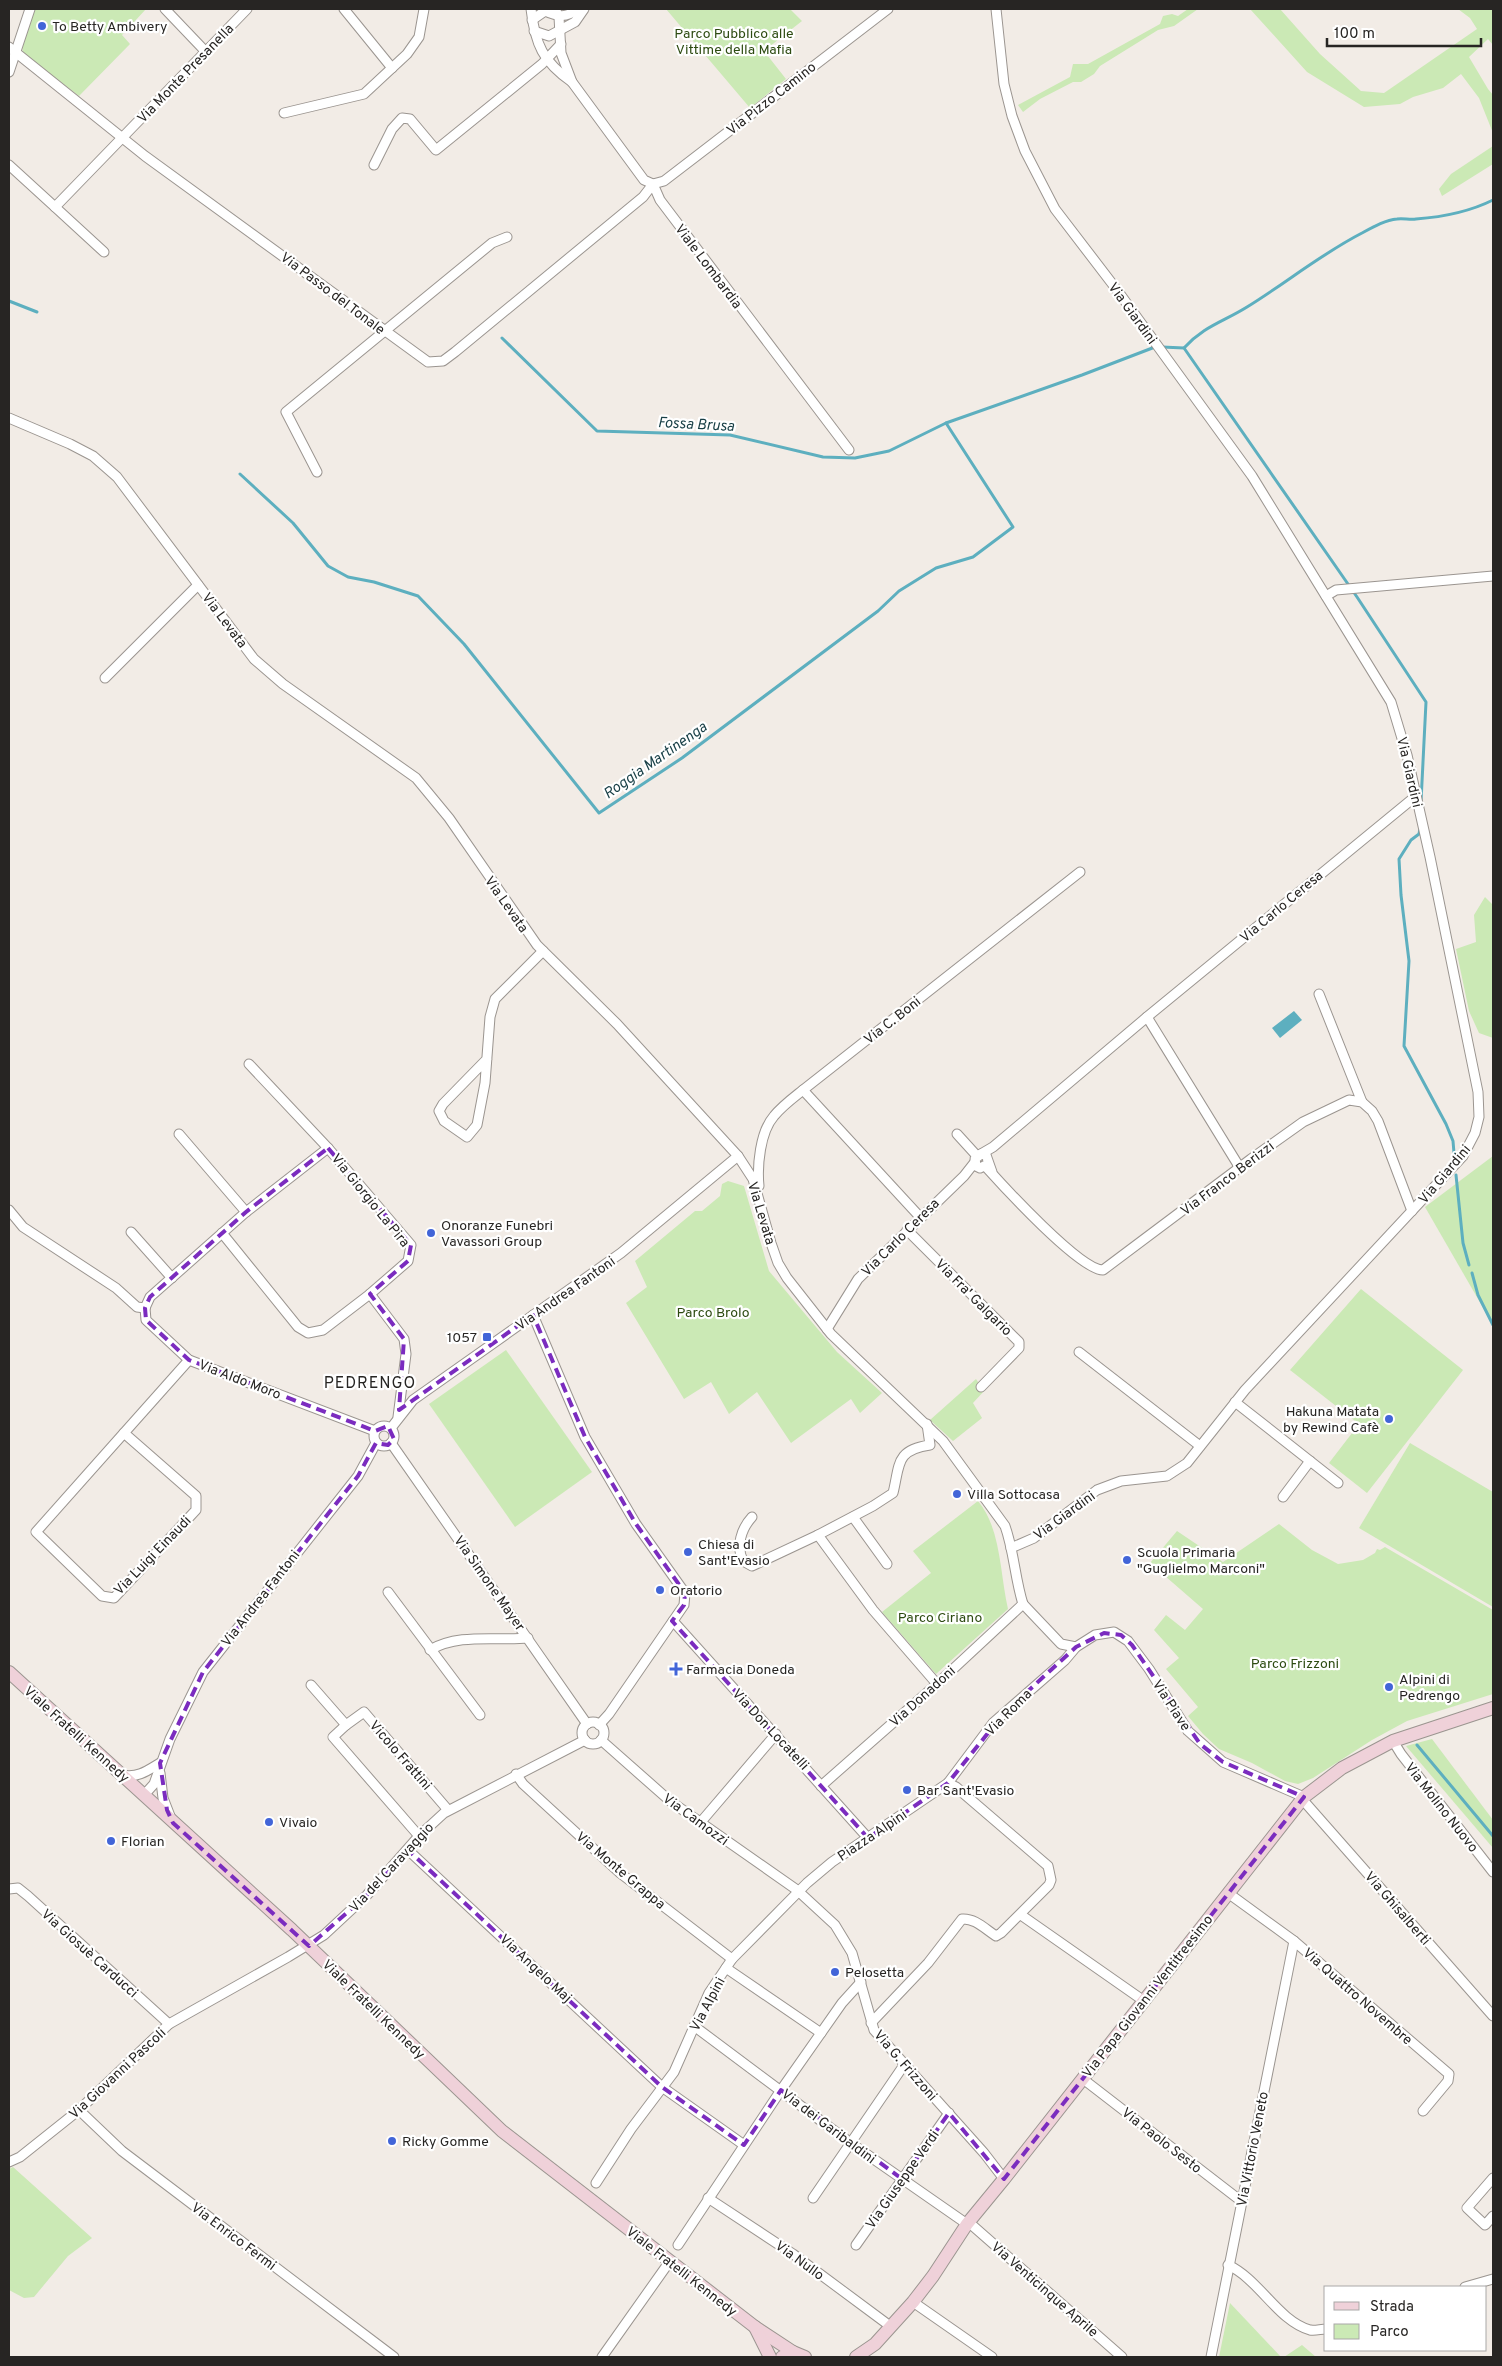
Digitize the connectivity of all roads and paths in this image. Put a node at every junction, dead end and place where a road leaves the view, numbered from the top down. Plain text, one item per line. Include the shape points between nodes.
1 (30, 9) edge
2 (165, 9) edge
3 (247, 9) edge
4 (344, 9) edge
5 (424, 9) edge
6 (531, 9) edge
7 (578, 9) edge
8 (584, 9) edge
9 (888, 9) edge
10 (996, 9) edge
11 (557, 13) edge
12 (532, 20) junction
13 (560, 28) junction
14 (534, 31) junction
15 (562, 43) junction
16 (12, 49) edge
17 (206, 52) junction
18 (546, 60) junction
19 (392, 68) junction
20 (9, 72) edge
21 (572, 82) junction
22 (284, 113) dead end
23 (122, 138) junction
24 (9, 164) edge
25 (374, 165) dead end
26 (653, 184) junction
27 (55, 207) junction
28 (507, 237) dead end
29 (104, 252) dead end
30 (384, 331) junction
31 (9, 418) edge
32 (849, 450) dead end
33 (317, 472) dead end
34 (1493, 576) edge
35 (198, 585) junction
36 (1326, 596) junction
37 (105, 678) dead end
38 (1416, 796) junction
39 (1080, 872) dead end
40 (543, 951) junction
41 (1319, 994) dead end
42 (1147, 1017) junction
43 (487, 1059) junction
44 (249, 1064) dead end
45 (803, 1090) junction
46 (1362, 1102) junction
47 (179, 1134) dead end
48 (957, 1134) dead end
49 (328, 1148) junction
50 (738, 1156) junction
51 (982, 1161) junction
52 (1240, 1168) junction
53 (760, 1199) junction
54 (9, 1210) edge
55 (1412, 1211) junction
56 (246, 1212) junction
57 (920, 1217) junction
58 (907, 1230) junction
59 (131, 1232) dead end
60 (222, 1233) junction
61 (172, 1278) junction
62 (370, 1294) junction
63 (144, 1308) junction
64 (533, 1315) junction
65 (827, 1329) junction
66 (1079, 1352) dead end
67 (189, 1360) junction
68 (981, 1387) dead end
69 (1235, 1402) junction
70 (398, 1417) junction
71 (927, 1424) junction
72 (391, 1428) junction
73 (374, 1431) junction
74 (124, 1433) junction
75 (376, 1443) junction
76 (391, 1443) junction
77 (930, 1445) junction
78 (1200, 1446) junction
79 (948, 1447) junction
80 (1310, 1461) junction
81 (1338, 1483) dead end
82 (1283, 1497) dead end
83 (752, 1517) dead end
84 (853, 1517) junction
85 (818, 1536) junction
86 (1011, 1548) junction
87 (887, 1564) dead end
88 (388, 1592) dead end
89 (1022, 1604) junction
90 (673, 1621) junction
91 (528, 1638) junction
92 (1076, 1647) junction
93 (430, 1650) junction
94 (9, 1672) edge
95 (937, 1684) junction
96 (311, 1685) dead end
97 (1493, 1708) edge
98 (480, 1715) dead end
99 (346, 1724) junction
100 (586, 1724) junction
101 (599, 1724) junction
102 (776, 1734) junction
103 (585, 1740) junction
104 (600, 1740) junction
105 (1394, 1741) junction
106 (160, 1762) junction
107 (516, 1774) junction
108 (121, 1775) junction
109 (948, 1783) junction
110 (821, 1786) junction
111 (144, 1795) junction
112 (1303, 1798) junction
113 (448, 1810) junction
114 (173, 1823) junction
115 (700, 1823) junction
116 (419, 1836) junction
117 (868, 1838) junction
118 (408, 1850) junction
119 (1493, 1872) edge
120 (9, 1887) edge
121 (797, 1890) junction
122 (1228, 1893) junction
123 (1021, 1915) junction
124 (1294, 1941) junction
125 (309, 1946) junction
126 (732, 1959) junction
127 (726, 1968) junction
128 (861, 1982) junction
129 (1144, 2001) junction
130 (1493, 2016) edge
131 (871, 2023) junction
132 (169, 2024) junction
133 (694, 2026) junction
134 (821, 2033) junction
135 (904, 2065) junction
136 (1083, 2078) junction
137 (662, 2088) junction
138 (781, 2090) junction
139 (79, 2110) junction
140 (1423, 2111) dead end
141 (949, 2114) junction
142 (852, 2144) junction
143 (744, 2145) junction
144 (9, 2162) edge
145 (1493, 2178) edge
146 (902, 2179) junction
147 (1004, 2179) junction
148 (596, 2183) dead end
149 (708, 2198) junction
150 (813, 2198) dead end
151 (1241, 2201) junction
152 (1493, 2216) edge
153 (966, 2224) junction
154 (678, 2245) dead end
155 (856, 2246) dead end
156 (670, 2261) junction
157 (1228, 2266) junction
158 (1493, 2278) edge
159 (1468, 2286) edge
160 (913, 2302) junction
161 (890, 2326) junction
162 (755, 2327) junction
163 (1324, 2329) edge
164 (787, 2355) edge
165 (394, 2357) edge
166 (602, 2357) edge
167 (770, 2357) edge
168 (805, 2357) edge
169 (856, 2357) edge
170 (992, 2357) edge
171 (1122, 2357) edge
172 (1210, 2357) edge

1 - 16 street
2 - 17 street
3 - 17 street, Via Monte Presanella
4 - 19 street
5 - 19 street via 419,37
6 - 12 street, Viale Lombardia
7 - 11 street via 572,14
8 - 13 street via 575,22
9 - 26 street, Via Pizzo Camino via 664,181
10 - 36 street, Via Giardini via 1004,84 1012,116 1025,151 1055,209 1252,476
11 - 12 street via 544,11
11 - 13 street, Viale Lombardia
12 - 14 street, Viale Lombardia
13 - 14 street via 549,36
13 - 15 street, Viale Lombardia
14 - 18 street, Viale Lombardia
15 - 18 street
15 - 21 street, Viale Lombardia via 561,53
16 - 20 street
16 - 23 street, Via Passo del Tonale
17 - 23 street, Via Monte Presanella
18 - 21 street, Viale Lombardia
18 - 25 street via 436,150 410,119 402,118 392,129
19 - 22 street via 364,94
21 - 26 street, Viale Lombardia via 644,180
23 - 27 street, Via Monte Presanella
23 - 30 street, Via Passo del Tonale
24 - 27 street
26 - 30 street, Via Passo del Tonale via 643,197 443,361 428,362
26 - 32 street, Viale Lombardia via 660,200
27 - 29 street
28 - 30 street via 492,242
30 - 33 street via 286,412
31 - 35 street, Via Levata via 70,444 105,466 130,491
34 - 36 street via 1336,590
35 - 37 street
35 - 40 street, Via Levata via 245,648 266,670 416,778 449,818 524,929
36 - 38 street, Via Giardini via 1391,702
38 - 42 street, Via Carlo Ceresa
38 - 55 street, Via Giardini via 1458,987 1479,1106 1475,1133 1463,1156
39 - 45 street, Via C. Boni
40 - 43 street via 495,998
40 - 50 street, Via Levata via 617,1024
41 - 46 street
42 - 51 street, Via Carlo Ceresa via 994,1146
42 - 52 street
43 - 43 street via 478,1125 467,1137 444,1121 439,1111
44 - 49 street, Via Giorgio La Pira
45 - 53 street, Via C. Boni via 773,1116 767,1126 758,1165
45 - 57 street
46 - 52 street, Via Franco Berizzi via 1349,1100 1304,1122
46 - 55 street via 1378,1121
47 - 56 street
48 - 51 street
49 - 56 street, Via Giorgio La Pira
49 - 62 street, Via Giorgio La Pira via 411,1245 408,1261
50 - 53 street, Via Levata via 753,1179
50 - 64 street, Via Andrea Fantoni via 621,1253
51 - 52 street, Via Franco Berizzi via 1048,1231 1099,1270 1108,1268
51 - 57 street, Via Carlo Ceresa
53 - 65 street, Via Levata via 778,1263
54 - 63 street, Via Aldo Moro via 23,1227 116,1288 137,1307
55 - 69 street, Via Giardini
56 - 60 street, Via Giorgio La Pira
57 - 58 street, Via Carlo Ceresa
58 - 65 street, Via Carlo Ceresa via 858,1279
58 - 68 street, Via Fra' Galgario via 1019,1342 1019,1348
59 - 61 street
60 - 61 street, Via Giorgio La Pira
60 - 62 street, Via Giorgio La Pira via 298,1327 308,1333 323,1330
61 - 63 street, Via Giorgio La Pira via 150,1297
62 - 70 street via 404,1338 406,1354
63 - 67 street, Via Aldo Moro via 146,1320
64 - 70 street, Via Andrea Fantoni via 413,1400
64 - 90 street via 585,1437 636,1524 685,1593 684,1605
65 - 71 street, Via Levata
66 - 78 street
67 - 73 street, Via Aldo Moro
67 - 74 street, Via Luigi Einaudi
69 - 78 street, Via Giardini
69 - 80 street
70 - 72 street, Via Andrea Fantoni
71 - 77 street
71 - 79 street, Via Levata
72 - 73 street via 380,1426
72 - 76 street via 394,1437
73 - 75 street
74 - 74 street, Via Luigi Einaudi via 196,1496 196,1510 114,1598 102,1596 36,1532
75 - 76 street via 384,1446
75 - 106 street, Via Andrea Fantoni via 358,1476 203,1672
76 - 91 street, Via Simone Mayer
77 - 79 street
77 - 84 street via 907,1452 900,1460 894,1493
78 - 86 street, Via Giardini via 1187,1463 1167,1476 1120,1481 1097,1490 1034,1538
79 - 86 street, Via Levata via 1005,1526
80 - 81 street
80 - 82 street
83 - 85 street via 740,1539 739,1551 743,1561 752,1566
84 - 85 street
84 - 87 street
85 - 95 street via 873,1610
86 - 89 street
88 - 93 street
89 - 92 street via 1061,1644
89 - 95 street, Via Donadoni
90 - 101 street
90 - 102 street, Via Don Locatelli
91 - 93 street via 459,1639
91 - 100 street, Via Simone Mayer
92 - 109 street, Via Roma via 994,1723
92 - 112 street, Via Piave via 1095,1635 1114,1632 1122,1635 1200,1744 1223,1762
93 - 98 street
94 - 108 street, Viale Fratelli Kennedy
95 - 110 street, Via Donadoni
96 - 99 street, Vicolo Frattini
97 - 105 street, Via Papa Giovanni Ventitreesimo
99 - 113 street, Vicolo Frattini via 364,1712
99 - 116 street via 333,1736
100 - 101 street
100 - 103 street via 582,1732
101 - 104 street via 603,1732
102 - 110 street, Via Don Locatelli
102 - 115 street
103 - 104 street via 593,1744
103 - 107 street, Via del Caravaggio
104 - 115 street, Via Camozzi
105 - 112 street, Via Papa Giovanni Ventitreesimo via 1342,1768
105 - 119 street, Via Molino Nuovo
106 - 108 street via 144,1774
106 - 111 street, Via Andrea Fantoni via 154,1784
106 - 114 street via 163,1798
107 - 113 street, Via del Caravaggio
107 - 126 street, Via Monte Grappa via 620,1873
108 - 111 street, Viale Fratelli Kennedy
109 - 117 street, Piazza Alpini
109 - 123 street via 1040,1863 1048,1866 1049,1885
110 - 117 street, Via Don Locatelli
111 - 114 street, Viale Fratelli Kennedy
112 - 122 street, Via Papa Giovanni Ventitreesimo
112 - 130 street, Via Ghisalberti
113 - 116 street, Via del Caravaggio
114 - 125 street, Viale Fratelli Kennedy
115 - 121 street, Via Camozzi
116 - 118 street, Via del Caravaggio
117 - 121 street, Piazza Alpini
118 - 125 street, Via del Caravaggio via 367,1894
118 - 137 street, Via Angelo Maj
120 - 132 street, Via Giosuè Carducci via 18,1888 28,1896
121 - 126 street, Via Alpini
121 - 128 street, Via G. Frizzoni via 820,1910 845,1940
122 - 124 street, Via Quattro Novembre
122 - 129 street, Via Papa Giovanni Ventitreesimo
123 - 129 street
123 - 131 street via 996,1936 977,1922 962,1919 928,1963
124 - 140 street, Via Quattro Novembre via 1449,2074 1448,2081
124 - 151 street, Via Vittorio Veneto
125 - 132 street, Via Giovanni Pascoli
125 - 156 street, Viale Fratelli Kennedy via 502,2131
126 - 127 street, Via Alpini
127 - 133 street, Via Alpini via 709,1993
127 - 134 street
128 - 131 street, Via G. Frizzoni
128 - 134 street
129 - 136 street, Via Papa Giovanni Ventitreesimo
131 - 135 street, Via G. Frizzoni
132 - 139 street, Via Giovanni Pascoli
133 - 137 street, Via Alpini via 674,2072
133 - 138 street, Via dei Garibaldini
134 - 138 street
135 - 141 street, Via G. Frizzoni
135 - 142 street
136 - 147 street, Via Papa Giovanni Ventitreesimo
136 - 151 street, Via Paolo Sesto
137 - 143 street, Via Angelo Maj
137 - 148 street, Via Alpini
138 - 142 street, Via dei Garibaldini
138 - 143 street
139 - 144 street, Via Giovanni Pascoli via 20,2157
139 - 165 street, Via Enrico Fermi via 122,2151
141 - 146 street, Via Giuseppe Verdi
141 - 147 street, Via G. Frizzoni
142 - 146 street, Via dei Garibaldini
142 - 150 street
143 - 149 street
145 - 152 street via 1467,2208 1485,2224
146 - 153 street, Via dei Garibaldini
146 - 155 street, Via Giuseppe Verdi
147 - 153 street, Via Papa Giovanni Ventitreesimo
149 - 154 street
149 - 161 street, Via Nullo via 793,2254
151 - 157 street, Via Vittorio Veneto
153 - 160 street, Via Papa Giovanni Ventitreesimo
153 - 171 street, Via Venticinque Aprile via 973,2226
156 - 162 street, Viale Fratelli Kennedy
156 - 166 street
157 - 163 street via 1241,2272 1301,2326
157 - 172 street, Via Vittorio Veneto
158 - 159 street
160 - 161 street, Via Papa Giovanni Ventitreesimo
160 - 170 street
161 - 169 street, Via Papa Giovanni Ventitreesimo via 874,2344
162 - 164 street, Viale Fratelli Kennedy
162 - 167 street, Viale Fratelli Kennedy
164 - 168 street, Viale Fratelli Kennedy

